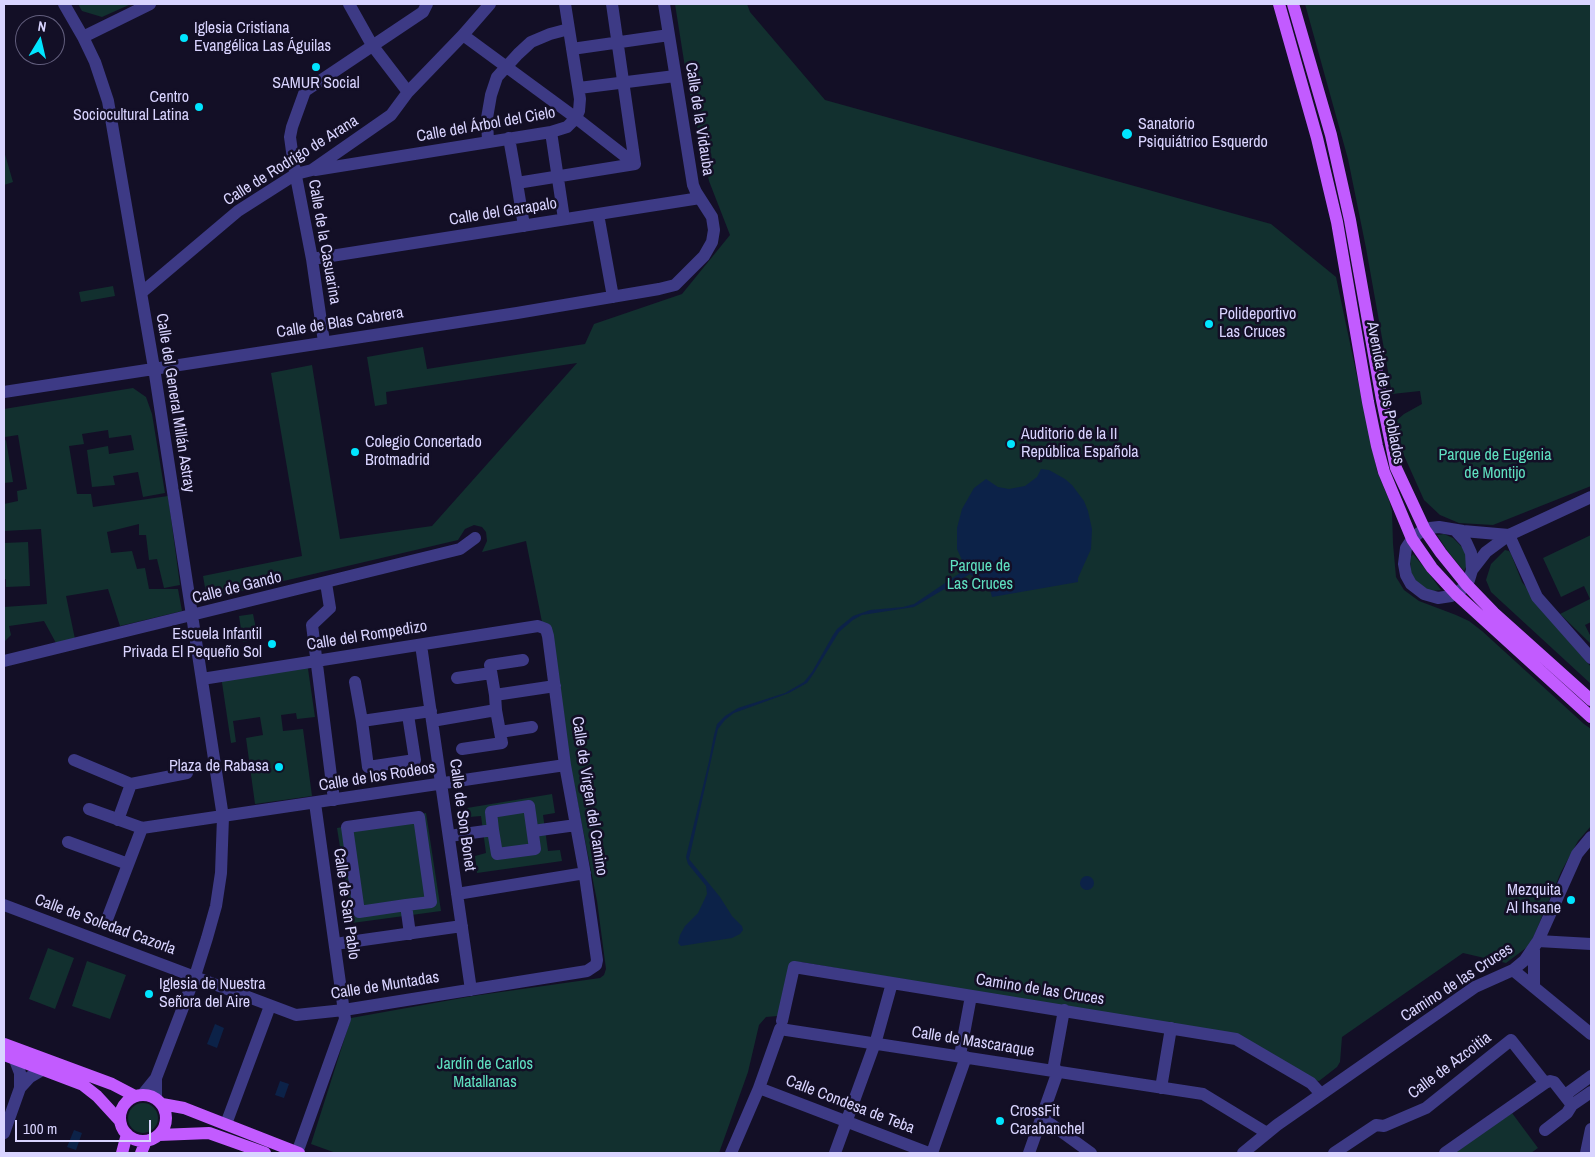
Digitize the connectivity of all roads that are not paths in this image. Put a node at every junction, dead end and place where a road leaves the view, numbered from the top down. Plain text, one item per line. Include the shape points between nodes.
1 (64, 4) edge
2 (150, 4) edge
3 (348, 4) edge
4 (427, 4) edge
5 (490, 4) edge
6 (565, 4) edge
7 (612, 4) edge
8 (664, 4) edge
9 (1278, 4) edge
10 (1293, 4) edge
11 (569, 29) junction
12 (464, 35) junction
13 (669, 35) junction
14 (83, 37) junction
15 (618, 42) junction
16 (372, 45) junction
17 (572, 49) junction
18 (505, 67) junction
19 (675, 76) junction
20 (624, 82) junction
21 (579, 88) junction
22 (408, 92) junction
23 (576, 118) junction
24 (551, 132) junction
25 (509, 138) junction
26 (488, 142) junction
27 (351, 144) junction
28 (359, 163) junction
29 (634, 164) junction
30 (312, 170) junction
31 (296, 174) junction
32 (558, 176) junction
33 (517, 183) junction
34 (700, 198) junction
35 (598, 214) junction
36 (564, 219) junction
37 (524, 226) junction
38 (312, 258) junction
39 (680, 282) joint
40 (141, 293) junction
41 (612, 297) junction
42 (324, 342) junction
43 (154, 368) junction
44 (4, 392) edge
45 (1591, 498) edge
46 (1425, 530) junction
47 (1455, 530) junction
48 (1509, 535) junction
49 (474, 538) dead end
50 (1412, 539) junction
51 (1472, 570) junction
52 (326, 583) junction
53 (1466, 584) junction
54 (1456, 594) junction
55 (192, 615) junction
56 (538, 626) joint
57 (421, 644) junction
58 (1591, 658) edge
59 (523, 660) dead end
60 (4, 661) edge
61 (316, 661) junction
62 (491, 673) junction
63 (457, 678) dead end
64 (202, 679) junction
65 (355, 682) dead end
66 (555, 686) junction
67 (495, 695) junction
68 (1591, 700) edge
69 (496, 710) junction
70 (408, 714) junction
71 (431, 716) junction
72 (1591, 716) edge
73 (362, 721) junction
74 (532, 727) dead end
75 (500, 732) junction
76 (462, 750) dead end
77 (74, 760) dead end
78 (565, 765) junction
79 (187, 773) dead end
80 (131, 784) junction
81 (441, 784) junction
82 (334, 800) junction
83 (315, 803) junction
84 (89, 809) dead end
85 (223, 817) junction
86 (118, 820) junction
87 (576, 825) junction
88 (142, 828) junction
89 (493, 830) junction
90 (533, 831) junction
91 (449, 836) junction
92 (1591, 837) edge
93 (68, 842) dead end
94 (128, 864) junction
95 (585, 873) junction
96 (457, 894) junction
97 (406, 905) junction
98 (4, 906) edge
99 (106, 922) dead end
100 (462, 926) junction
101 (410, 934) junction
102 (335, 944) junction
103 (1591, 944) edge
104 (1536, 946) junction
105 (1513, 970) junction
106 (586, 971) joint
107 (195, 976) junction
108 (892, 982) junction
109 (1534, 987) junction
110 (471, 990) junction
111 (971, 996) junction
112 (270, 1006) junction
113 (344, 1010) junction
114 (1064, 1010) junction
115 (781, 1025) junction
116 (1171, 1028) junction
117 (1591, 1034) edge
118 (876, 1040) junction
119 (4, 1044) edge
120 (963, 1054) junction
121 (10, 1058) edge
122 (1056, 1068) junction
123 (42, 1070) junction
124 (1591, 1076) edge
125 (156, 1078) junction
126 (1545, 1083) junction
127 (20, 1088) junction
128 (759, 1088) junction
129 (1161, 1088) junction
130 (1591, 1092) edge
131 (1321, 1094) junction
132 (139, 1095) junction
133 (1568, 1100) junction
134 (159, 1101) junction
135 (1044, 1120) dead end
136 (120, 1121) junction
137 (847, 1121) junction
138 (226, 1124) junction
139 (1591, 1129) edge
140 (1545, 1130) dead end
141 (4, 1133) edge
142 (1267, 1133) junction
143 (127, 1134) junction
144 (159, 1135) junction
145 (146, 1141) junction
146 (1248, 1151) edge
147 (122, 1153) edge
148 (141, 1153) edge
149 (265, 1153) edge
150 (298, 1153) edge
151 (732, 1153) edge
152 (835, 1153) edge
153 (931, 1153) edge
154 (1029, 1153) edge
155 (1091, 1153) edge
156 (1334, 1153) edge
157 (1445, 1153) edge
158 (1586, 1153) edge

1 - 14 street, Calle del General Millán Astray
2 - 14 street
3 - 16 street
4 - 16 street, Calle de la Casuarina via 423,12
5 - 12 street, Calle de Rodrigo de Arana
6 - 11 street, Calle del Árbol del Cielo
7 - 15 street
8 - 13 street, Calle de la Vidauba
9 - 50 main road, Avenida de los Poblados via 1317,138 1337,222 1377,446 1384,472
10 - 46 main road, Avenida de los Poblados via 1331,135 1350,220 1396,468
11 - 17 street, Calle del Árbol del Cielo
11 - 18 street via 531,42
12 - 18 street
12 - 22 street, Calle de Rodrigo de Arana
13 - 15 street
13 - 19 street, Calle de la Vidauba
14 - 40 street, Calle del General Millán Astray via 108,101
15 - 17 street
15 - 20 street
16 - 22 street
16 - 31 street, Calle de la Casuarina via 305,91 291,132
17 - 21 street, Calle del Árbol del Cielo
18 - 23 street
18 - 26 street via 497,77 491,95
19 - 20 street
19 - 34 street, Calle de la Vidauba via 694,185
20 - 21 street
20 - 29 street
21 - 23 street, Calle del Árbol del Cielo via 580,105
22 - 27 street, Calle de Rodrigo de Arana via 391,115
23 - 24 street, Calle del Árbol del Cielo via 567,127
23 - 29 street
24 - 25 street, Calle del Árbol del Cielo
24 - 32 street
25 - 26 street, Calle del Árbol del Cielo
25 - 33 street
26 - 28 street, Calle del Árbol del Cielo
27 - 28 street via 349,156
27 - 30 street, Calle de Rodrigo de Arana
28 - 30 street, Calle del Árbol del Cielo
29 - 32 street
30 - 31 street, Calle de Rodrigo de Arana
31 - 38 street, Calle de la Casuarina
31 - 40 street, Calle de Rodrigo de Arana via 238,211
32 - 33 street
32 - 36 street
33 - 37 street
34 - 35 street, Calle del Garapalo
34 - 39 street, Calle de la Vidauba via 712,217 714,236 704,256
35 - 36 street, Calle del Garapalo
35 - 41 street
36 - 37 street, Calle del Garapalo
37 - 38 street, Calle del Garapalo
38 - 42 street, Calle de la Casuarina
39 - 41 street, Calle de Blas Cabrera
40 - 43 street, Calle del General Millán Astray
41 - 42 street, Calle de Blas Cabrera
42 - 43 street, Calle de Blas Cabrera
43 - 44 street, Calle de Blas Cabrera
43 - 55 street, Calle del General Millán Astray
45 - 48 street
46 - 47 street via 1439,526
46 - 50 street
46 - 53 main road, Avenida de los Poblados
47 - 48 street
47 - 51 street via 1469,549
48 - 51 street via 1486,552
48 - 58 street via 1537,597
49 - 52 street, Calle de Gando via 460,549
50 - 54 main road, Avenida de los Poblados
50 - 54 street via 1406,548 1404,564 1411,584 1429,596 1443,598
51 - 53 street
52 - 55 street, Calle de Gando
52 - 61 street via 330,608 312,625
53 - 54 street
53 - 68 main road, Avenida de los Poblados
54 - 72 main road, Avenida de los Poblados
55 - 60 street, Calle de Gando
55 - 64 street, Calle del General Millán Astray
56 - 57 street, Calle del Rompedizo
56 - 66 street, Calle de Virgen del Camino via 547,631
57 - 61 street, Calle del Rompedizo
57 - 71 street, Calle de Son Bonet
59 - 62 street via 490,665
61 - 64 street, Calle del Rompedizo
61 - 82 street
62 - 63 street
62 - 67 street
64 - 85 street, Calle del General Millán Astray
65 - 73 street
66 - 67 street
66 - 78 street, Calle de Virgen del Camino
67 - 69 street
69 - 71 street
69 - 75 street
70 - 71 street
70 - 73 street
70 - 73 street via 415,760 368,767
71 - 81 street, Calle de Son Bonet
74 - 75 street
75 - 76 street via 502,743
77 - 80 street
78 - 81 street, Calle de los Rodeos
78 - 87 street, Calle de Virgen del Camino
79 - 80 street
80 - 86 street
81 - 82 street, Calle de los Rodeos
81 - 91 street, Calle de Son Bonet
82 - 83 street, Calle de los Rodeos
83 - 85 street, Calle de los Rodeos
83 - 102 street, Calle de San Pablo
84 - 86 street
85 - 88 street
85 - 107 street, Calle del General Millán Astray via 219,891
86 - 88 street
87 - 90 street
87 - 95 street, Calle de Virgen del Camino
88 - 94 street, Calle de Soledad Cazorla
89 - 90 street via 497,854 535,849
89 - 90 street via 490,812 529,806
89 - 91 street
91 - 96 street, Calle de Son Bonet
92 - 104 street via 1577,854
93 - 94 street
94 - 99 street, Calle de Soledad Cazorla
95 - 96 street
95 - 106 street, Calle de Virgen del Camino via 597,960 594,968
96 - 100 street, Calle de Son Bonet
97 - 97 street via 430,902 419,817 347,827 359,912
97 - 101 street
98 - 107 street, Calle de Soledad Cazorla
100 - 101 street
100 - 110 street, Calle de Son Bonet
101 - 102 street
102 - 113 street, Calle de San Pablo
103 - 104 street
104 - 105 street, Camino de las Cruces
104 - 109 street
105 - 109 street
105 - 131 street, Camino de las Cruces via 1475,987
106 - 110 street, Calle de Muntadas
107 - 112 street, Calle de Muntadas
107 - 125 street, Calle del General Millán Astray
108 - 111 street, Camino de las Cruces
108 - 115 street, Camino de las Cruces via 794,966
108 - 118 street
109 - 117 street
110 - 113 street, Calle de Muntadas
111 - 114 street, Camino de las Cruces
111 - 120 street, Calle de Mascaraque
112 - 113 street, Calle de Muntadas via 296,1015
112 - 138 street
113 - 150 street, Calle de San Pablo via 345,1019
114 - 116 street, Camino de las Cruces
114 - 122 street, Calle de Mascaraque
115 - 118 street, Calle de Mascaraque
115 - 128 street
116 - 129 street
116 - 131 street, Camino de las Cruces via 1236,1039 1310,1083
118 - 120 street, Calle de Mascaraque
118 - 137 street
119 - 132 main road
120 - 122 street, Calle de Mascaraque
120 - 153 street
121 - 123 main road
121 - 127 street via 20,1073
122 - 129 street, Calle de Mascaraque
122 - 154 street
123 - 127 street
123 - 136 main road via 91,1091
124 - 133 street
125 - 132 street, Calle del General Millán Astray
125 - 134 street, Calle del General Millán Astray
126 - 133 street, Calle de Azcoitia via 1554,1082
126 - 156 street, Calle de Azcoitia via 1511,1040 1426,1108 1384,1126 1376,1125
126 - 157 street
127 - 141 street
128 - 137 street, Calle Condesa de Teba
128 - 151 street
129 - 142 street, Calle de Mascaraque via 1203,1094
130 - 133 street
131 - 142 street, Camino de las Cruces
132 - 134 main road
132 - 136 main road via 129,1099 121,1109
133 - 140 street via 1567,1113
134 - 138 main road
134 - 144 main road via 166,1117
135 - 155 street
136 - 143 main road
137 - 152 street
137 - 153 street, Calle Condesa de Teba
138 - 150 main road
139 - 158 street
142 - 146 street, Camino de las Cruces
143 - 145 main road via 135,1140
143 - 147 main road
144 - 145 main road
144 - 149 main road via 209,1133
145 - 148 main road

